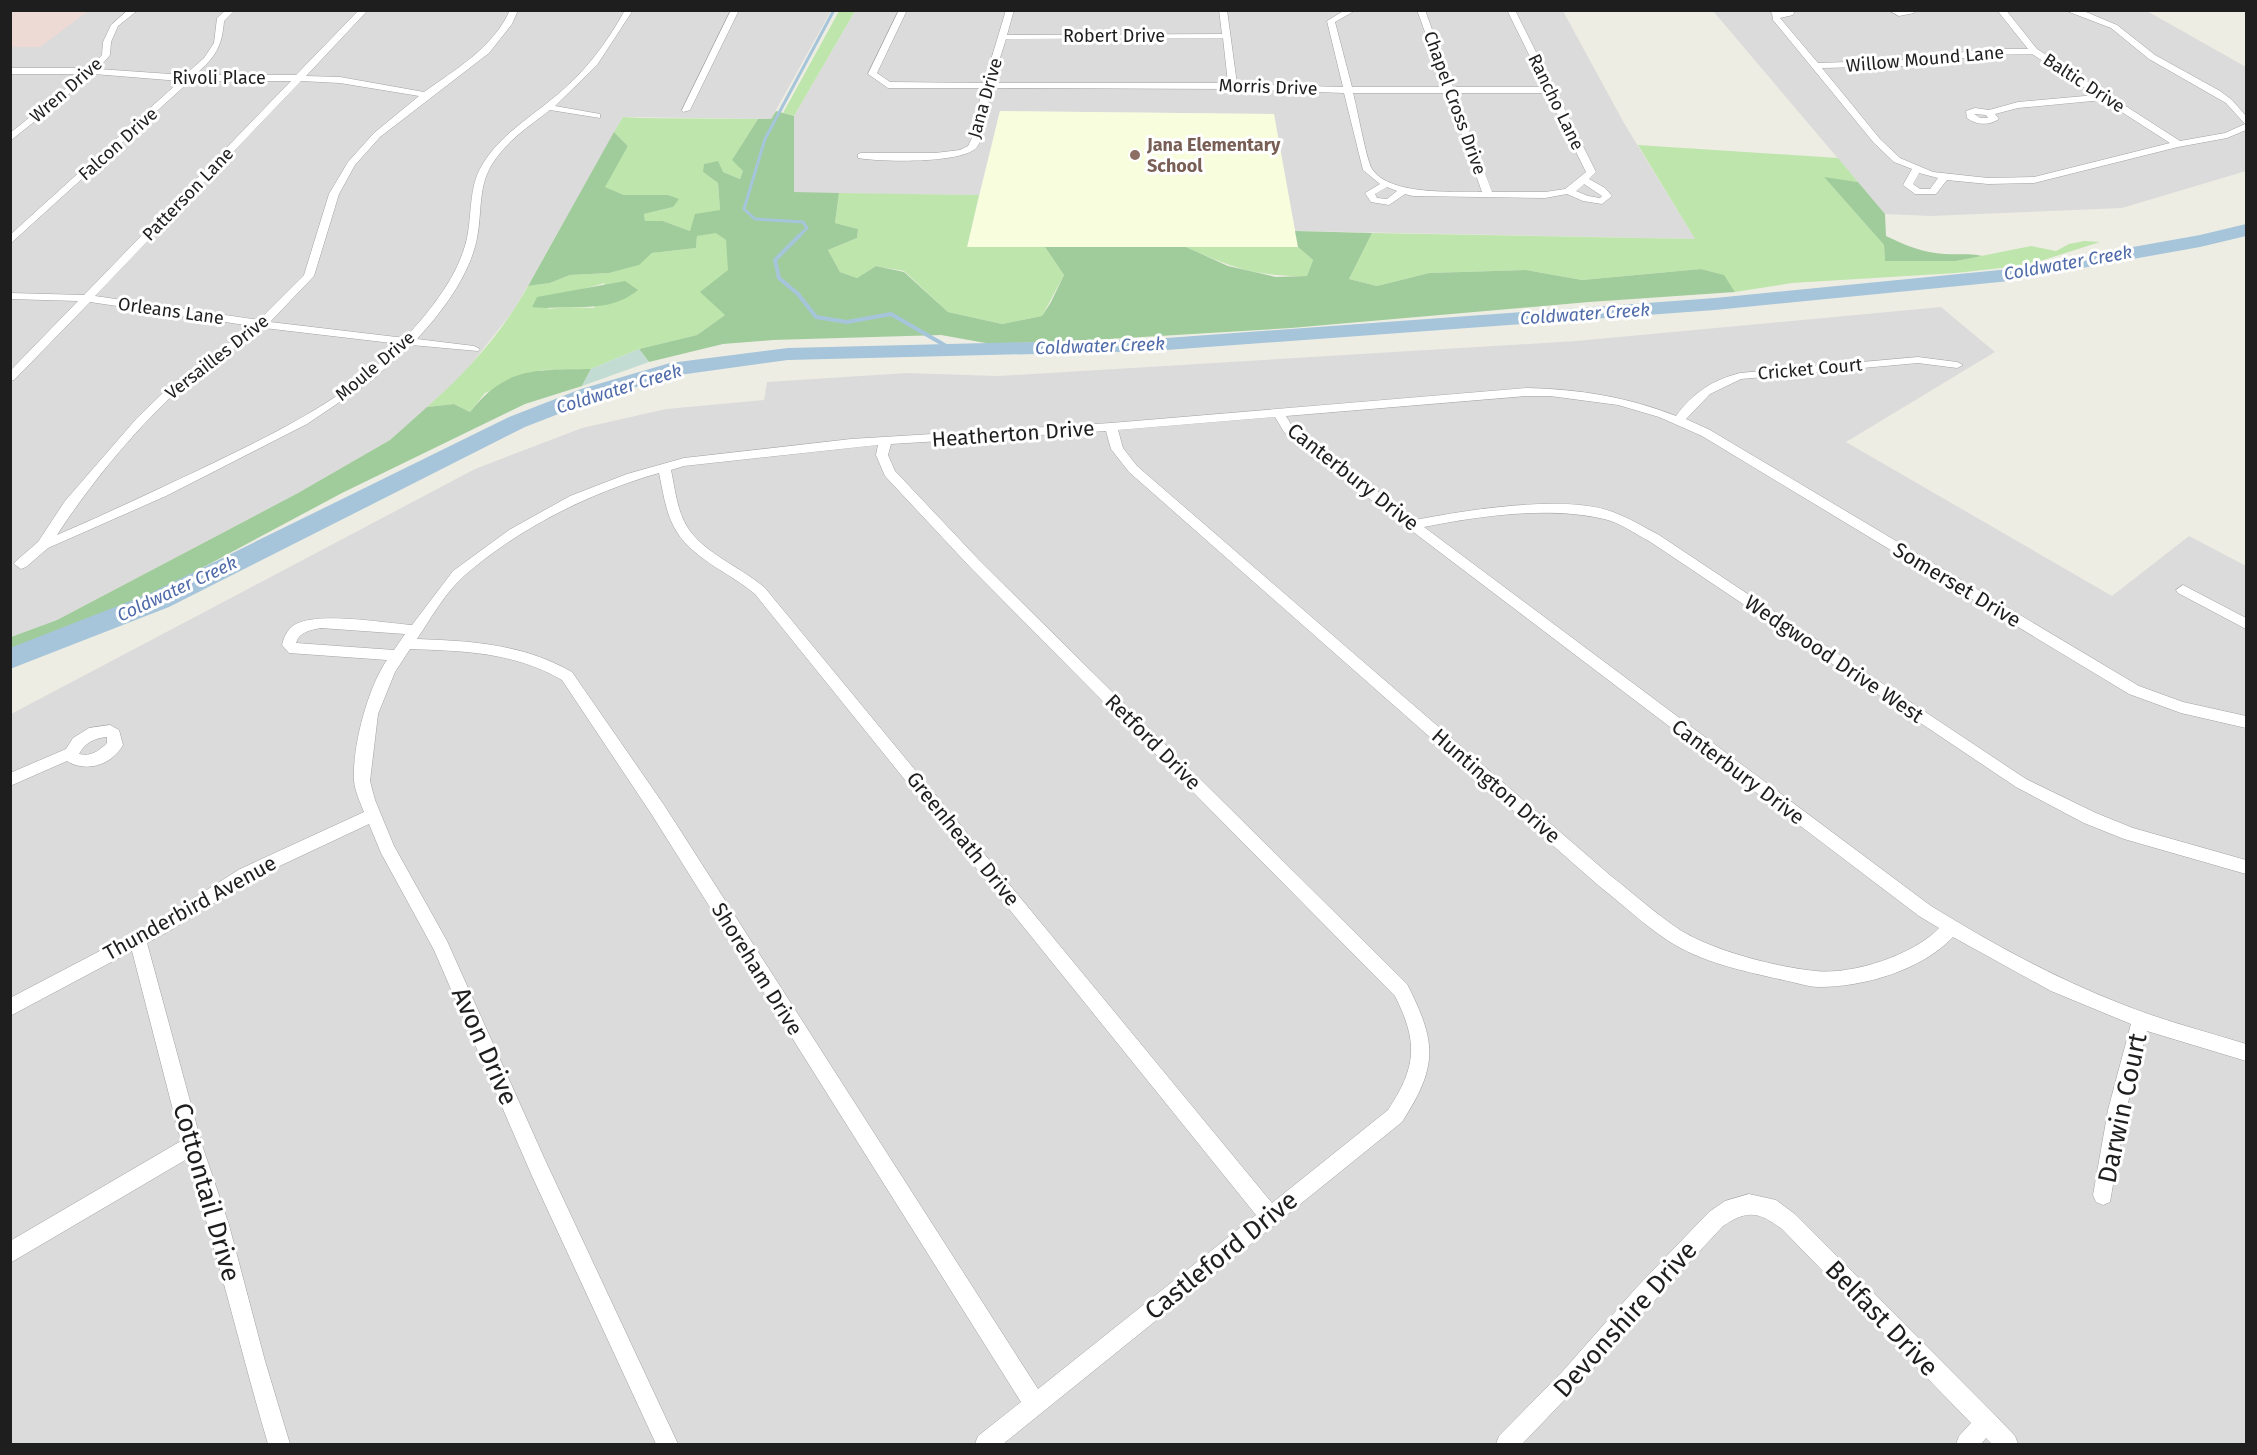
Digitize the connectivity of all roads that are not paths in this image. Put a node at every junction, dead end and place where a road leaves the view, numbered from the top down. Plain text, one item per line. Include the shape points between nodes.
1 (134, 10) edge
2 (231, 10) edge
3 (364, 10) edge
4 (514, 10) edge
5 (629, 10) edge
6 (735, 10) edge
7 (903, 10) edge
8 (1010, 10) edge
9 (1223, 10) edge
10 (1352, 10) edge
11 (1421, 10) edge
12 (1511, 10) edge
13 (1791, 10) edge
14 (1892, 10) edge
15 (1909, 10) edge
16 (2001, 10) edge
17 (2068, 10) edge
18 (1774, 12) edge
19 (1004, 36) junction
20 (1225, 36) junction
21 (2034, 51) junction
22 (1816, 66) junction
23 (92, 71) junction
24 (10, 72) edge
25 (190, 78) junction
26 (300, 78) junction
27 (986, 86) junction
28 (1233, 86) junction
29 (1347, 90) junction
30 (1450, 90) junction
31 (1551, 90) junction
32 (426, 95) junction
33 (2104, 97) junction
34 (549, 106) junction
35 (686, 110) dead end
36 (1989, 113) dead end
37 (597, 116) dead end
38 (2247, 122) edge
39 (2247, 128) edge
40 (10, 138) edge
41 (2178, 144) junction
42 (861, 156) dead end
43 (1917, 168) junction
44 (1945, 176) junction
45 (1583, 180) junction
46 (1386, 184) junction
47 (1571, 189) junction
48 (1404, 190) junction
49 (1488, 195) junction
50 (10, 241) edge
51 (10, 296) edge
52 (87, 298) junction
53 (262, 324) junction
54 (409, 342) junction
55 (474, 349) dead end
56 (1957, 366) dead end
57 (10, 378) edge
58 (1279, 412) junction
59 (1679, 420) junction
60 (1111, 427) junction
61 (885, 442) junction
62 (664, 468) junction
63 (1413, 525) junction
64 (43, 545) junction
65 (21, 564) dead end
66 (2183, 590) dead end
67 (2247, 624) edge
68 (406, 643) junction
69 (2247, 722) edge
70 (71, 753) dead end
71 (10, 780) edge
72 (373, 816) junction
73 (2247, 867) edge
74 (1951, 927) junction
75 (137, 939) junction
76 (10, 1008) edge
77 (2141, 1020) junction
78 (1422, 1045) joint
79 (2247, 1052) edge
80 (192, 1145) junction
81 (2103, 1195) dead end
82 (1749, 1204) joint
83 (1269, 1215) junction
84 (10, 1253) edge
85 (1035, 1405) junction
86 (1986, 1422) junction
87 (279, 1444) edge
88 (668, 1444) edge
89 (986, 1444) edge
90 (1507, 1444) edge
91 (1967, 1444) edge
92 (2007, 1444) edge

1 - 23 street, Wren Drive via 115,25 106,55
2 - 25 street, Falcon Drive via 220,20 218,43
3 - 26 street, Patterson Lane
4 - 32 street, Versailles Drive via 486,51
5 - 34 street, Moule Drive via 616,36 592,66
6 - 35 street
7 - 27 street, Morris Drive via 872,74 878,80 888,85
8 - 19 street, Jana Drive
9 - 20 street
10 - 29 street via 1332,15 1331,21
11 - 30 street, Chapel Cross Drive
12 - 31 street, Rancho Lane
13 - 18 street via 1788,14
14 - 15 street via 1906,14
16 - 21 street, Baltic Drive
17 - 38 street via 2122,31 2153,57 2240,110
18 - 22 street
19 - 20 street, Robert Drive
19 - 27 street, Jana Drive
20 - 28 street
21 - 22 street, Willow Mound Lane via 1986,52 1890,64
21 - 33 street, Baltic Drive
22 - 43 street via 1877,141 1897,160
23 - 24 street, Rivoli Place
23 - 25 street, Rivoli Place
23 - 40 street, Wren Drive
25 - 26 street, Rivoli Place
25 - 50 street, Falcon Drive
26 - 32 street, Rivoli Place
26 - 52 street, Patterson Lane
27 - 28 street, Morris Drive
27 - 42 street, Jana Drive via 978,138 970,149 954,155
28 - 29 street, Morris Drive
29 - 30 street, Morris Drive
29 - 46 street via 1368,170
30 - 31 street, Morris Drive
30 - 49 street, Chapel Cross Drive
31 - 45 street, Rancho Lane via 1591,172
32 - 53 street, Versailles Drive via 377,135 351,164 334,194 309,276
33 - 36 street via 2018,105
33 - 41 street, Baltic Drive
34 - 37 street
34 - 54 street, Moule Drive via 510,134 489,160 478,184 470,250 445,295
39 - 41 street
41 - 44 street via 2034,180 1988,181
43 - 44 street
43 - 44 street via 1908,185 1918,192 1933,192
45 - 47 street, Rancho Lane
45 - 47 street via 1607,196 1602,201 1591,201
46 - 48 street
46 - 48 street via 1370,193 1374,200 1389,202
47 - 49 street via 1545,195
48 - 49 street
51 - 52 street, Orleans Lane
52 - 53 street, Orleans Lane
52 - 57 street, Patterson Lane
53 - 54 street, Orleans Lane
53 - 64 street, Versailles Drive via 172,390 141,421 70,504
54 - 55 street, Orleans Lane
54 - 64 street, Moule Drive via 348,392 281,435 111,518
56 - 59 street, Cricket Court via 1918,360 1740,376 1702,393
58 - 59 street, Heatherton Drive via 1548,392 1611,398
58 - 60 street, Heatherton Drive
58 - 63 street, Canterbury Drive via 1288,429
59 - 69 street, Somerset Drive via 2111,678 2164,702
60 - 61 street, Heatherton Drive
60 - 74 street, Huntington Drive via 1117,449 1133,469 1605,880 1674,935 1736,962 1817,979 1852,976 1899,963 1936,943
61 - 62 street, Heatherton Drive via 746,453
61 - 78 street, Retford Drive via 882,455 888,473 1401,990 1415,1017
62 - 68 street, Heatherton Drive via 575,499 514,533 458,574
62 - 83 street, Greenheath Drive via 681,529 760,591
63 - 73 street, Wedgwood Drive West via 1464,515 1535,509 1561,508 1609,515 1654,538 2021,783 2130,834
63 - 74 street, Canterbury Drive via 1723,761
64 - 65 street, Versailles Drive
66 - 67 street
68 - 68 street via 294,649 289,645 295,631 321,623
68 - 72 street, Avon Drive via 380,688 366,740 362,782
68 - 85 street, Shoreham Drive via 515,652 550,664 567,676 658,810
70 - 71 street
72 - 75 street, Thunderbird Avenue via 246,874 165,926
72 - 88 street, Avon Drive via 441,946
74 - 77 street, Canterbury Drive via 2050,981
75 - 76 street, Thunderbird Avenue
75 - 80 street, Cottontail Drive
77 - 79 street, Canterbury Drive
77 - 81 street, Darwin Court via 2117,1110
78 - 83 street, Castleford Drive via 1422,1068 1412,1092 1395,1116
80 - 84 street
80 - 87 street, Cottontail Drive via 219,1225
82 - 86 street, Belfast Drive via 1769,1208 1789,1222
82 - 90 street, Devonshire Drive via 1732,1208 1716,1219
83 - 85 street, Castleford Drive
85 - 89 street, Castleford Drive
86 - 91 street
86 - 92 street, Belfast Drive

